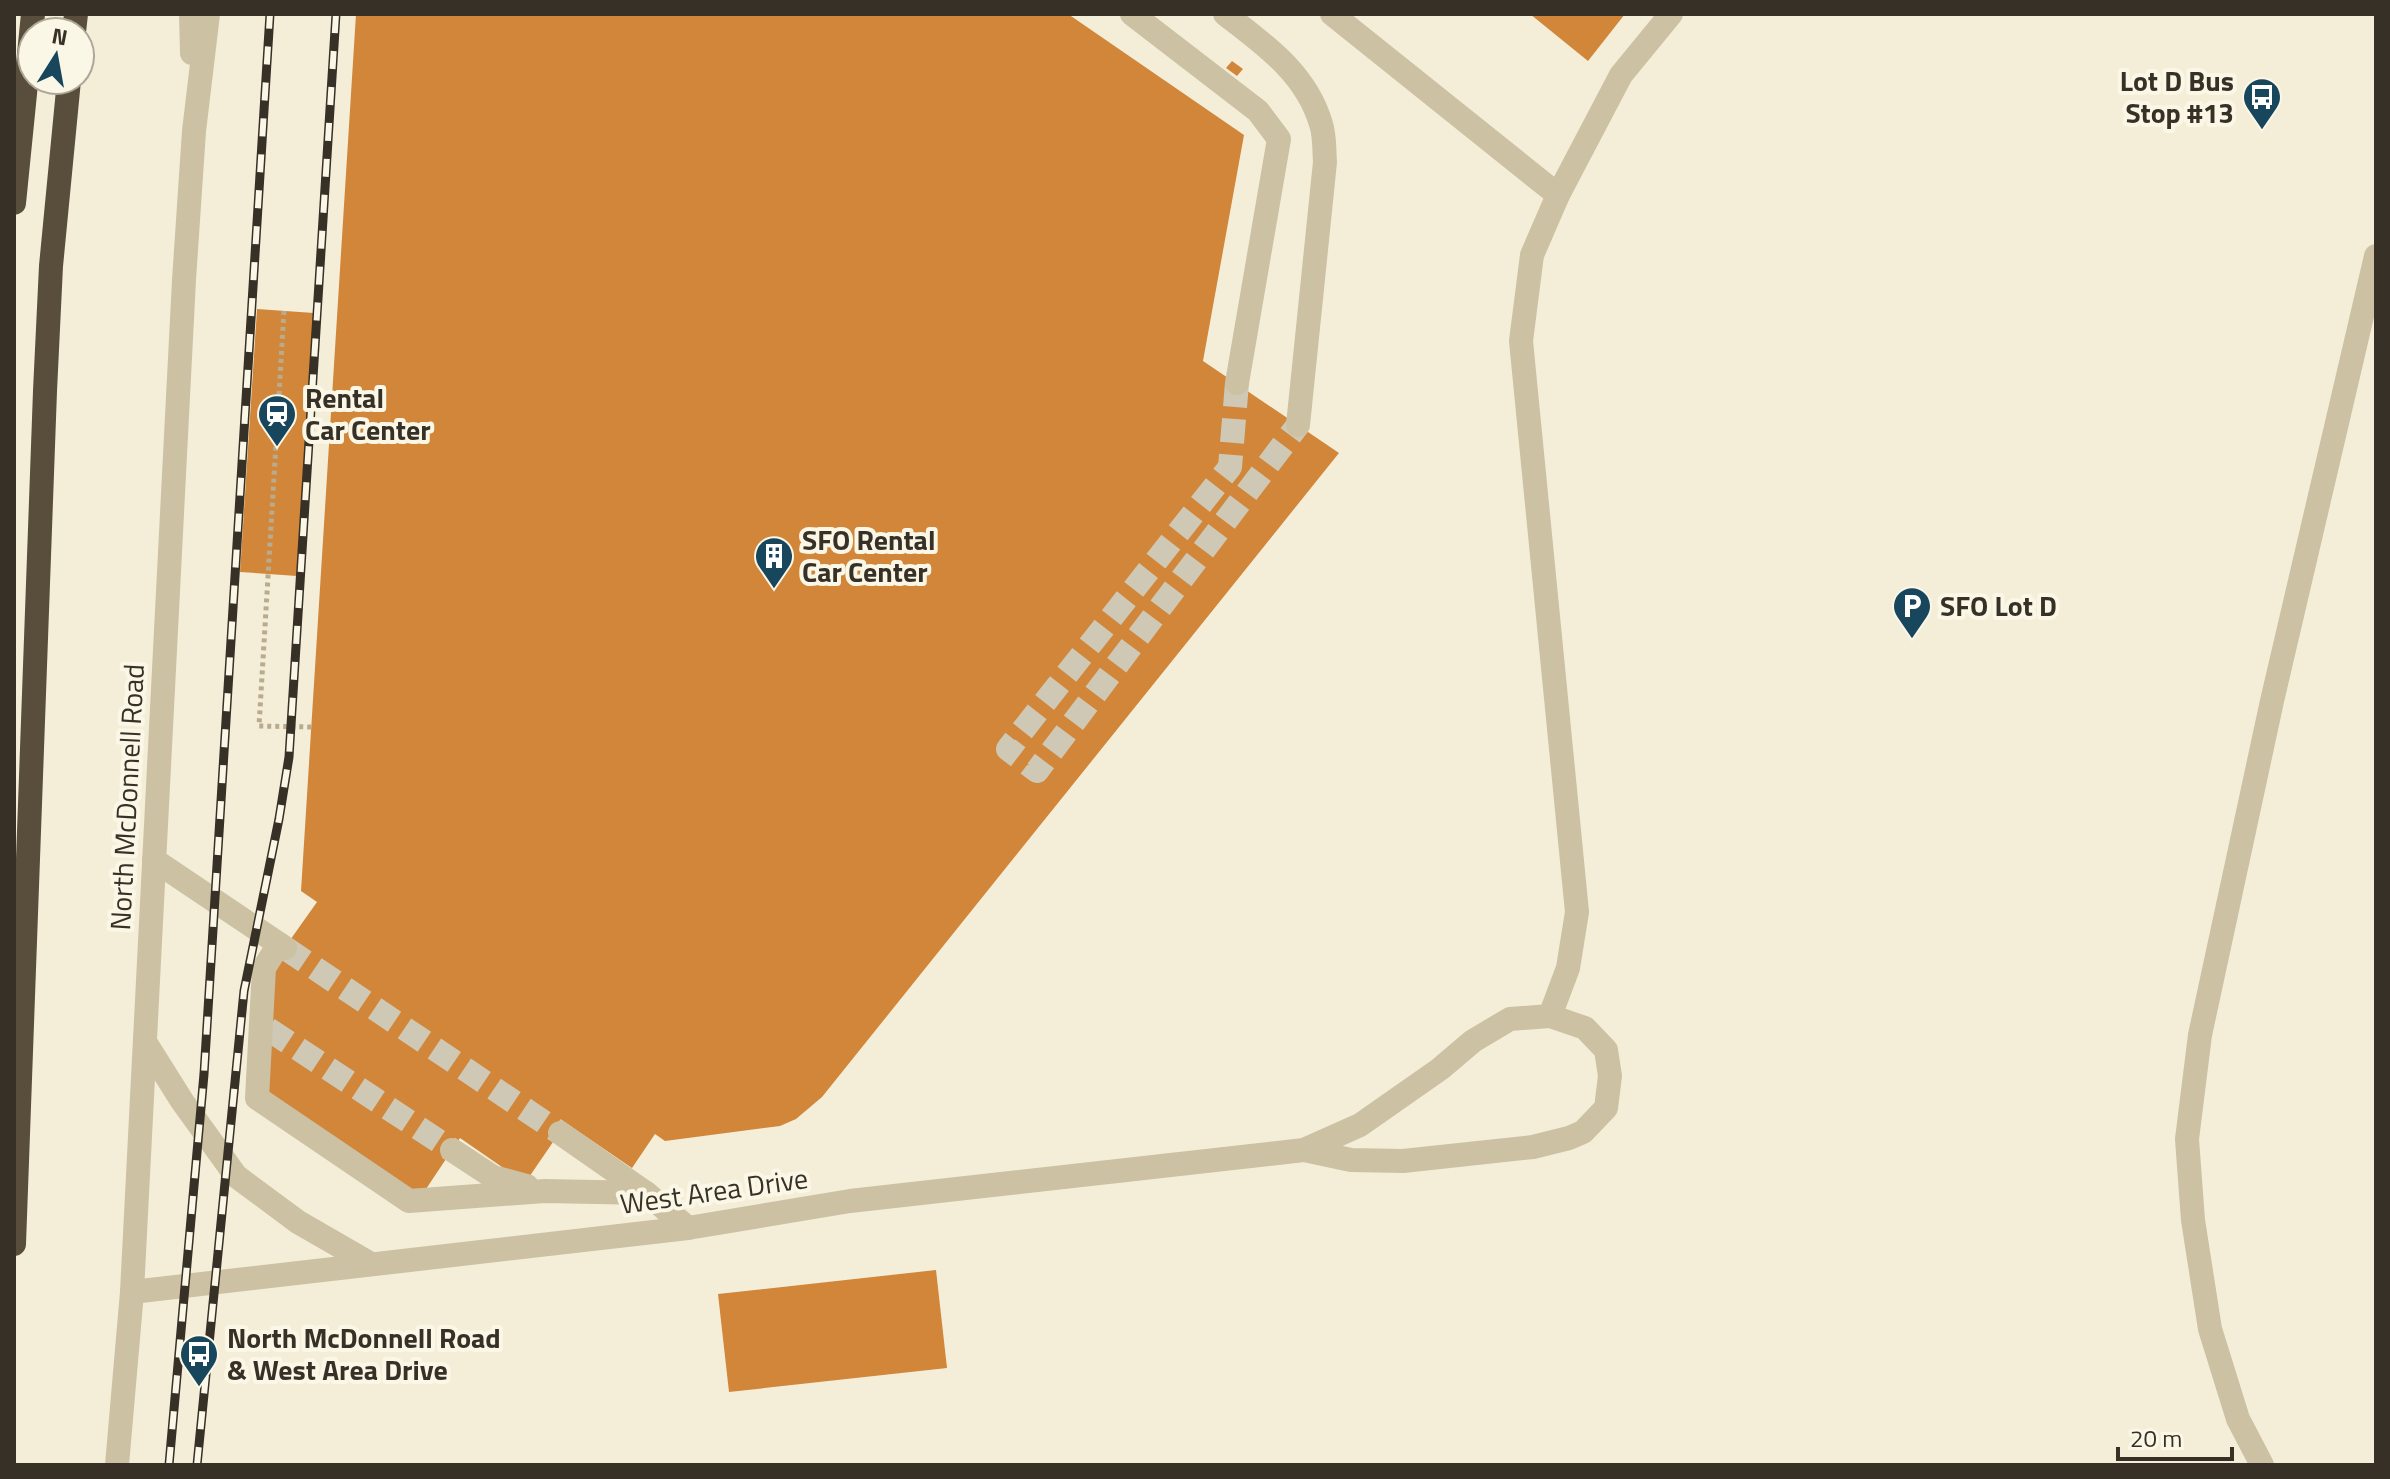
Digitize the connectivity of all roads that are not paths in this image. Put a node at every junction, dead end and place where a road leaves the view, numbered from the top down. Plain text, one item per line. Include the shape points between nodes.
1 (33, 14) edge
2 (191, 14) edge
3 (208, 14) edge
4 (1132, 14) edge
5 (1225, 14) edge
6 (1332, 14) edge
7 (1671, 14) edge
8 (67, 96) edge
9 (194, 131) junction
10 (1558, 195) junction
11 (14, 203) edge
12 (2376, 256) edge
13 (1237, 383) tunnel mouth
14 (1298, 425) tunnel mouth
15 (154, 860) junction
16 (1550, 1016) junction
17 (145, 1042) junction
18 (560, 1133) tunnel mouth
19 (452, 1150) tunnel mouth
20 (1304, 1150) junction
21 (545, 1191) junction
22 (646, 1193) junction
23 (688, 1228) junction
24 (14, 1244) edge
25 (369, 1263) junction
26 (132, 1292) junction
27 (117, 1465) edge
28 (2262, 1465) edge

1 - 11 highway
2 - 9 street, North McDonnell Road
3 - 9 street, North McDonnell Road
4 - 13 street via 1258,111 1279,139
5 - 14 street via 1301,80 1322,126 1325,162
6 - 10 street
7 - 10 street via 1621,75
8 - 24 highway via 45,391
9 - 15 street, North McDonnell Road
10 - 16 street via 1532,255 1521,341 1577,912 1568,968
12 - 28 street via 2203,1020 2187,1139 2210,1329 2238,1419
15 - 17 street, North McDonnell Road
15 - 21 street via 282,946 264,968 257,1098 409,1201
16 - 20 street, West Area Drive via 1510,1019 1360,1125
16 - 20 street, West Area Drive via 1585,1028 1606,1050 1606,1108 1583,1132 1533,1147 1403,1161 1351,1160
17 - 25 street via 236,1176 298,1222
17 - 26 street, North McDonnell Road
18 - 22 street
19 - 21 street via 493,1177
20 - 23 street, West Area Drive via 850,1201
21 - 22 street
22 - 23 street
23 - 25 street, West Area Drive
25 - 26 street, West Area Drive
26 - 27 street, North McDonnell Road

